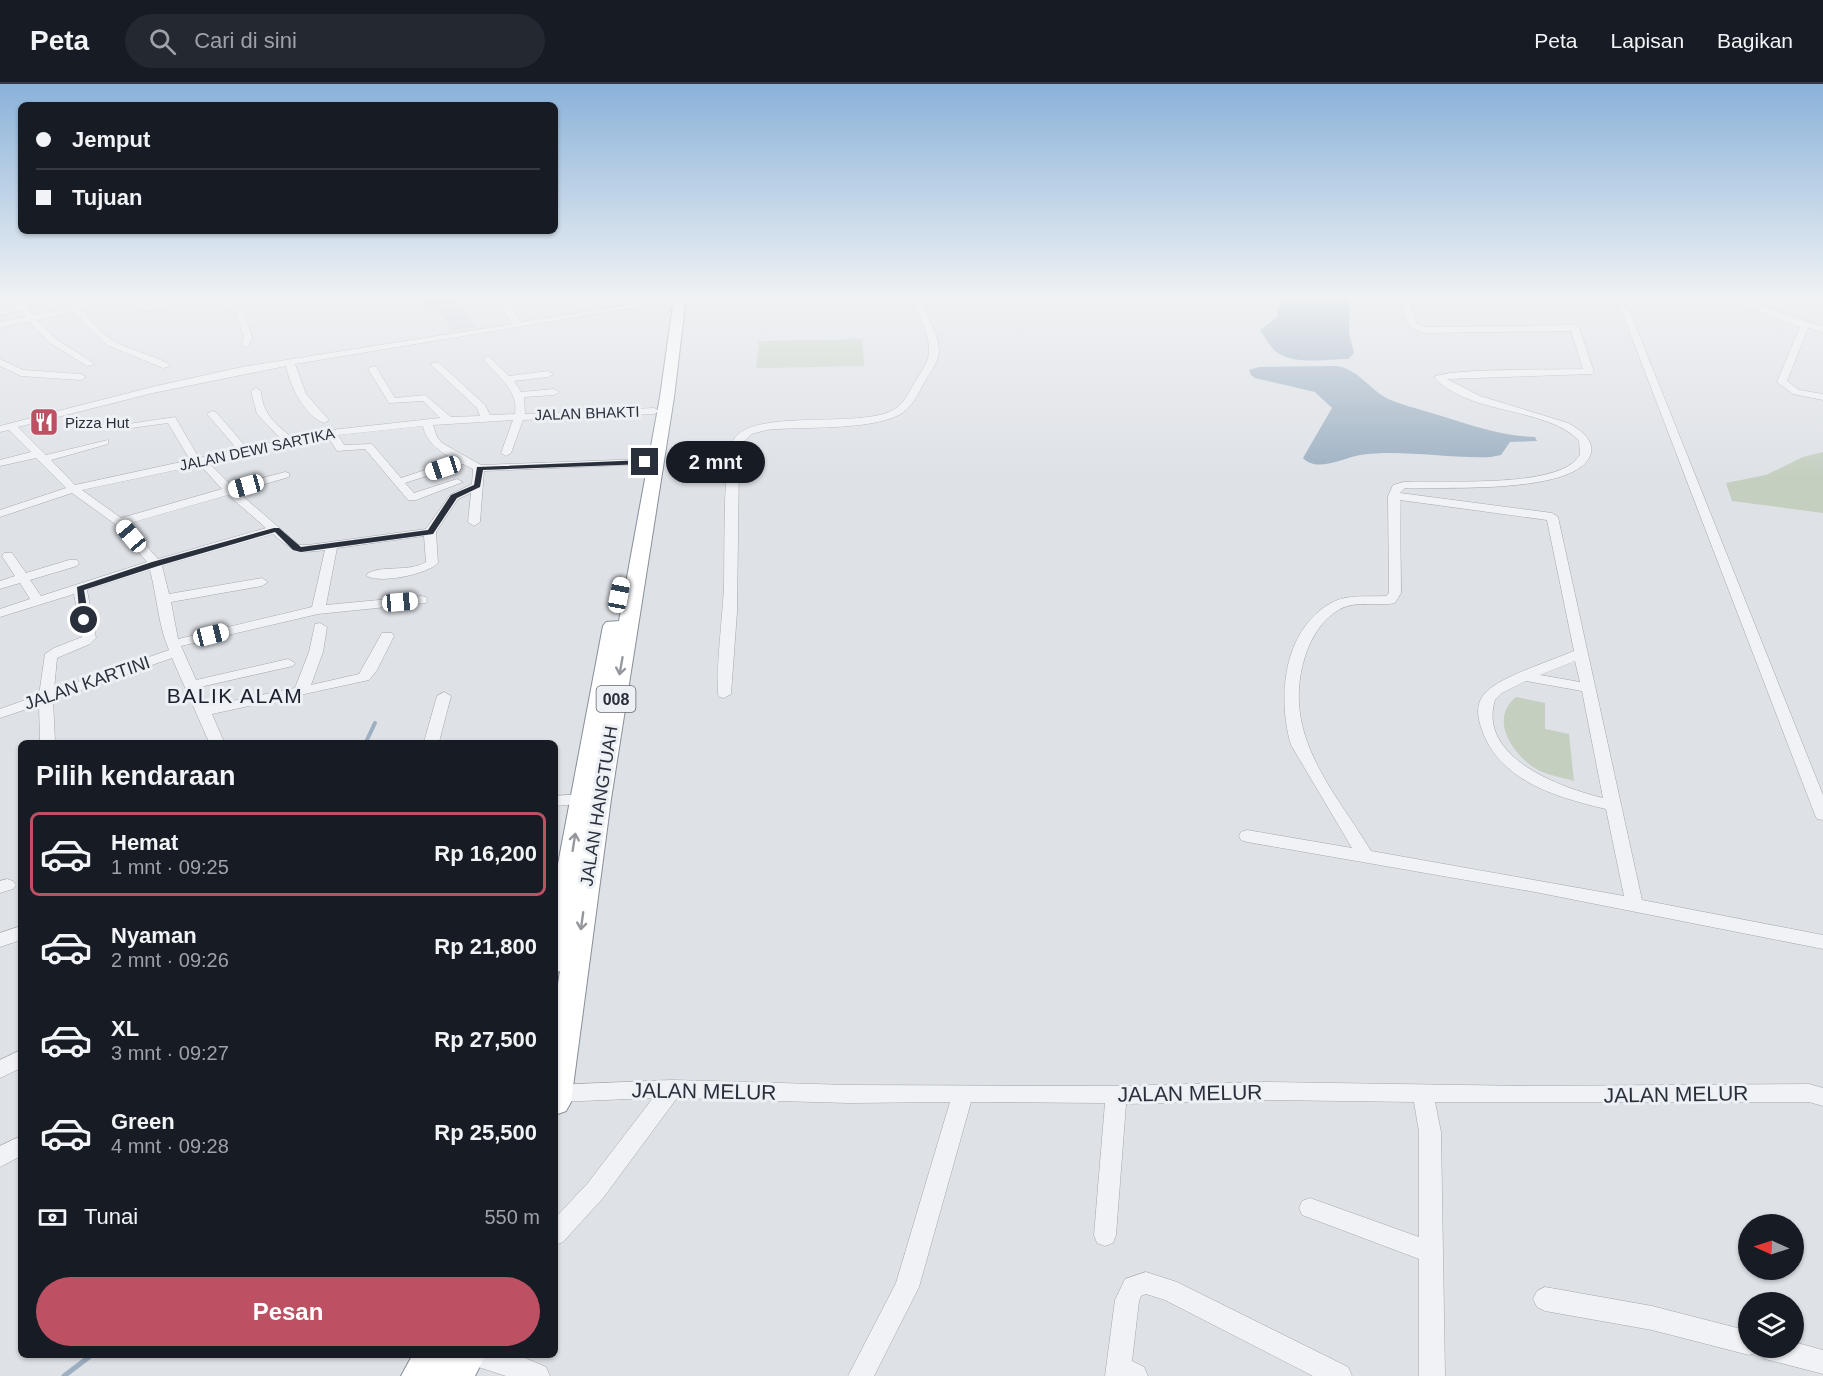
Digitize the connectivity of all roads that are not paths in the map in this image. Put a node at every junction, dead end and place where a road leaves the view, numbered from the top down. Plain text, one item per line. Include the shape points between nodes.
1 (79, 357) edge
2 (142, 357) edge
3 (306, 357) edge
4 (319, 357) edge
5 (667, 357) edge
6 (934, 357) edge
7 (1584, 357) edge
8 (1644, 357) edge
9 (1792, 357) edge
10 (488, 359) dead end
11 (0, 362) edge
12 (290, 362) junction
13 (90, 364) dead end
14 (435, 364) dead end
15 (166, 366) dead end
16 (374, 369) dead end
17 (548, 374) dead end
18 (665, 374) junction
19 (81, 377) dead end
20 (508, 379) junction
21 (179, 382) junction
22 (256, 391) dead end
23 (554, 392) dead end
24 (518, 395) junction
25 (1823, 397) edge
26 (654, 411) junction
27 (212, 414) dead end
28 (520, 416) junction
29 (486, 418) junction
30 (324, 420) dead end
31 (448, 420) junction
32 (427, 422) junction
33 (4, 427) edge
34 (128, 427) dead end
35 (331, 433) junction
36 (104, 442) dead end
37 (291, 442) junction
38 (245, 452) junction
39 (506, 453) dead end
40 (41, 456) junction
41 (466, 460) junction
42 (199, 461) junction
43 (645, 462) junction
44 (0, 463) edge
45 (479, 468) junction
46 (285, 475) dead end
47 (398, 482) junction
48 (457, 482) dead end
49 (477, 486) junction
50 (73, 489) junction
51 (230, 490) junction
52 (1394, 496) junction
53 (0, 514) edge
54 (119, 522) junction
55 (474, 522) dead end
56 (276, 529) junction
57 (430, 532) junction
58 (332, 545) junction
59 (7, 561) edge
60 (73, 563) dead end
61 (155, 564) junction
62 (372, 575) dead end
63 (22, 578) junction
64 (262, 582) dead end
65 (0, 585) edge
66 (80, 589) junction
67 (164, 599) junction
68 (421, 600) dead end
69 (38, 601) junction
70 (318, 610) junction
71 (0, 614) edge
72 (320, 627) dead end
73 (387, 636) dead end
74 (174, 648) junction
75 (1582, 654) junction
76 (288, 663) dead end
77 (1527, 677) junction
78 (192, 685) junction
79 (1589, 688) junction
80 (301, 691) junction
81 (724, 694) dead end
82 (444, 696) dead end
83 (46, 697) junction
84 (203, 712) junction
85 (0, 714) edge
86 (602, 729) junction
87 (48, 740) edge
88 (216, 740) edge
89 (432, 740) edge
90 (580, 799) junction
91 (558, 801) edge
92 (1611, 805) junction
93 (1823, 814) edge
94 (1246, 836) dead end
95 (1364, 854) junction
96 (560, 903) edge
97 (1634, 904) junction
98 (558, 927) edge
99 (18, 934) dead end
100 (0, 940) edge
101 (1823, 942) edge
102 (18, 1060) edge
103 (0, 1070) edge
104 (558, 1081) edge
105 (672, 1089) junction
106 (963, 1094) junction
107 (1116, 1095) junction
108 (1423, 1095) junction
109 (558, 1097) edge
110 (1823, 1097) edge
111 (18, 1147) edge
112 (0, 1157) edge
113 (1310, 1208) dead end
114 (558, 1230) edge
115 (1105, 1235) dead end
116 (1432, 1253) junction
117 (1545, 1299) dead end
118 (1738, 1340) edge
119 (1804, 1357) edge
120 (433, 1358) edge
121 (465, 1358) edge
122 (488, 1358) edge
123 (1823, 1362) edge
124 (1124, 1373) edge
125 (420, 1376) edge
126 (453, 1376) edge
127 (537, 1376) edge
128 (861, 1376) edge
129 (1340, 1376) edge
130 (1432, 1376) edge

1 - 13 street
2 - 15 street
3 - 21 street
4 - 12 street
5 - 18 highway, JALAN HANGTUAH / 008
6 - 81 street via 910,399 902,408 883,417 765,428 740,437 730,515 732,567
7 - 52 street via 1589,372 1439,377 1459,391 1564,425 1579,434 1587,451 1577,467 1549,478 1404,485 1397,487
8 - 93 street
9 - 25 street via 1784,385 1796,392
10 - 20 street
11 - 19 street via 27,374
12 - 21 street
12 - 30 street via 294,382 312,410
14 - 29 street via 481,407
16 - 31 street via 392,401 425,398
17 - 20 street
18 - 26 highway, JALAN HANGTUAH / 008
18 -> 86 highway, JALAN HANGTUAH / 008
20 - 24 street
21 - 33 street
22 - 37 street via 256,403 269,425
23 - 24 street
24 - 28 street via 522,403
26 - 28 street, JALAN BHAKTI
26 - 43 highway, JALAN HANGTUAH / 008
27 - 38 street
28 - 29 street, JALAN DEWI SARTIKA
28 - 39 street
29 - 31 street, JALAN DEWI SARTIKA
31 - 32 street, JALAN DEWI SARTIKA
32 - 35 street, JALAN DEWI SARTIKA
32 - 41 street via 427,430 437,443
33 - 40 street
34 - 42 street via 171,419 184,445
35 - 37 street, JALAN DEWI SARTIKA
35 - 47 street via 343,449 368,446
36 - 40 street
37 - 38 street, JALAN DEWI SARTIKA
38 - 42 street, JALAN DEWI SARTIKA
40 - 44 street
40 - 50 street
41 - 45 street
41 - 47 street
42 - 50 street, JALAN DEWI SARTIKA
42 - 51 street
43 - 45 street
43 - 86 highway, JALAN HANGTUAH / 008
45 - 49 street
46 - 51 street
47 - 48 street via 414,498
49 - 55 street
49 - 57 street via 454,497
50 - 53 street, JALAN DEWI SARTIKA
50 - 54 street
51 - 54 street
51 - 56 street
52 - 75 street via 1552,517
52 - 95 street via 1395,592 1390,600 1340,604 1326,613 1309,633 1298,655 1289,705 1308,764
54 - 61 street
56 - 58 street via 298,549
56 - 61 street
57 - 58 street
57 - 62 street via 429,566
58 - 70 street
59 - 63 street
60 - 63 street
61 - 66 street
61 - 67 street
63 - 65 street
63 - 69 street
64 - 67 street
66 - 69 street
66 - 83 street via 89,638 50,657
67 - 74 street
68 - 70 street, JALAN KARTINI
69 - 71 street
70 - 74 street, JALAN KARTINI
72 - 80 street via 316,652
73 - 80 street via 364,677
74 - 78 street
74 - 83 street, JALAN KARTINI
75 - 77 street
75 - 79 street
76 - 78 street
77 - 79 street
77 - 92 street via 1506,684 1490,696 1484,713 1488,735 1501,753 1525,773 1551,787
78 - 84 street
79 - 92 street
80 - 84 street
82 - 89 street
83 - 85 street, JALAN KARTINI
83 - 87 street
84 - 88 street
86 - 90 highway, JALAN HANGTUAH / 008
86 -> 104 highway, JALAN HANGTUAH / 008
90 - 91 street
96 -> 90 highway, JALAN HANGTUAH / 008
92 - 97 street
94 - 95 street
95 - 97 street
96 - 98 highway, JALAN HANGTUAH / 008
97 - 101 street
99 - 100 street
102 - 103 street
105 - 106 street, JALAN MELUR
105 - 109 street, JALAN MELUR via 592,1090
105 - 114 street via 595,1191
106 - 107 street, JALAN MELUR
106 - 128 street via 907,1287
107 - 108 street, JALAN MELUR via 1267,1091
107 - 115 street
108 - 110 street, JALAN MELUR via 1809,1093
108 - 116 street via 1430,1132
111 - 112 street
113 - 116 street
116 - 130 street
117 - 118 street via 1652,1318
119 - 123 street
120 - 125 highway
121 - 126 highway
122 - 127 street
124 - 129 street via 1127,1300 1133,1287 1146,1283 1169,1290

